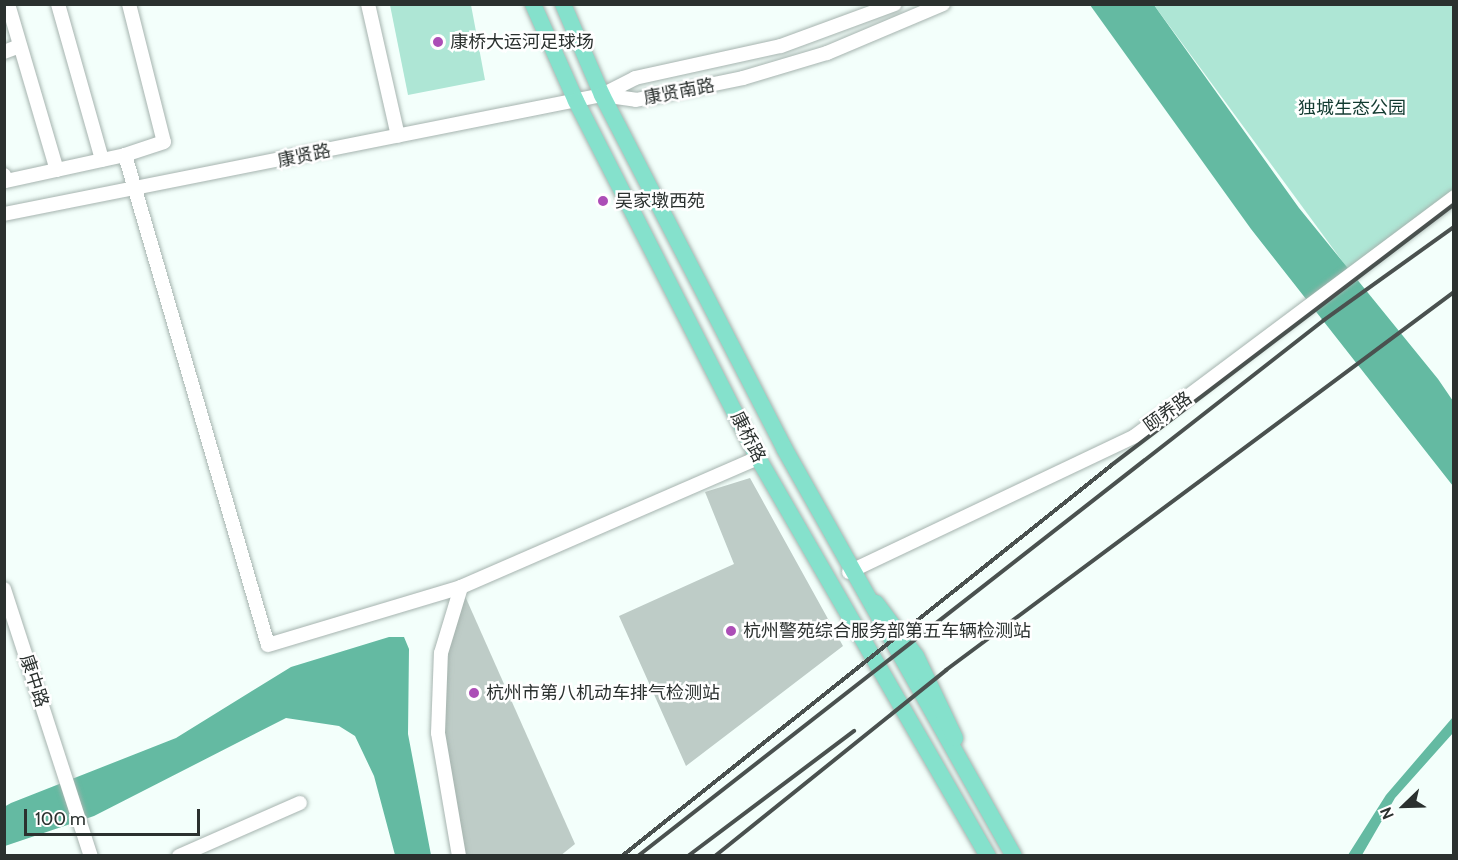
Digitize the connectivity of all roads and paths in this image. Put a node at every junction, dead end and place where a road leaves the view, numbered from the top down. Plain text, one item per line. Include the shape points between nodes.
1 (8, 4) edge
2 (58, 4) edge
3 (129, 4) edge
4 (368, 4) edge
5 (533, 4) edge
6 (563, 4) edge
7 (895, 4) edge
8 (943, 4) edge
9 (20, 46) junction
10 (4, 52) edge
11 (602, 95) junction
12 (576, 101) junction
13 (398, 136) junction
14 (125, 155) junction
15 (102, 160) junction
16 (57, 170) junction
17 (4, 175) edge
18 (135, 189) junction
19 (1454, 198) edge
20 (4, 214) edge
21 (758, 458) junction
22 (849, 572) junction
23 (461, 587) junction
24 (4, 589) edge
25 (300, 803) dead end
26 (983, 854) edge
27 (91, 855) edge
28 (179, 855) edge
29 (459, 855) edge
30 (1014, 855) edge

1 - 9 street
2 - 15 street
3 - 14 street via 164,142
4 - 13 street
5 - 12 main road, 康桥路
6 - 11 main road, 康桥路
7 - 11 street, 康贤南路 via 781,46 635,78
8 - 11 street, 康贤南路 via 828,53 743,78 636,100
9 - 10 street
9 - 16 street
11 - 12 street, 康贤路
11 - 22 main road, 康桥路
12 - 13 street, 康贤路
12 - 21 main road, 康桥路
13 - 18 street, 康贤路
14 - 15 street
14 - 18 street
15 - 16 street
16 - 17 street via 6,181
18 - 20 street, 康贤路
18 - 23 street via 268,645
19 - 22 street, 颐养路 via 1135,436
21 - 23 street
21 - 26 main road, 康桥路
22 - 30 main road, 康桥路
23 - 29 street via 441,654 438,733
24 - 27 street, 康中路
25 - 28 street

